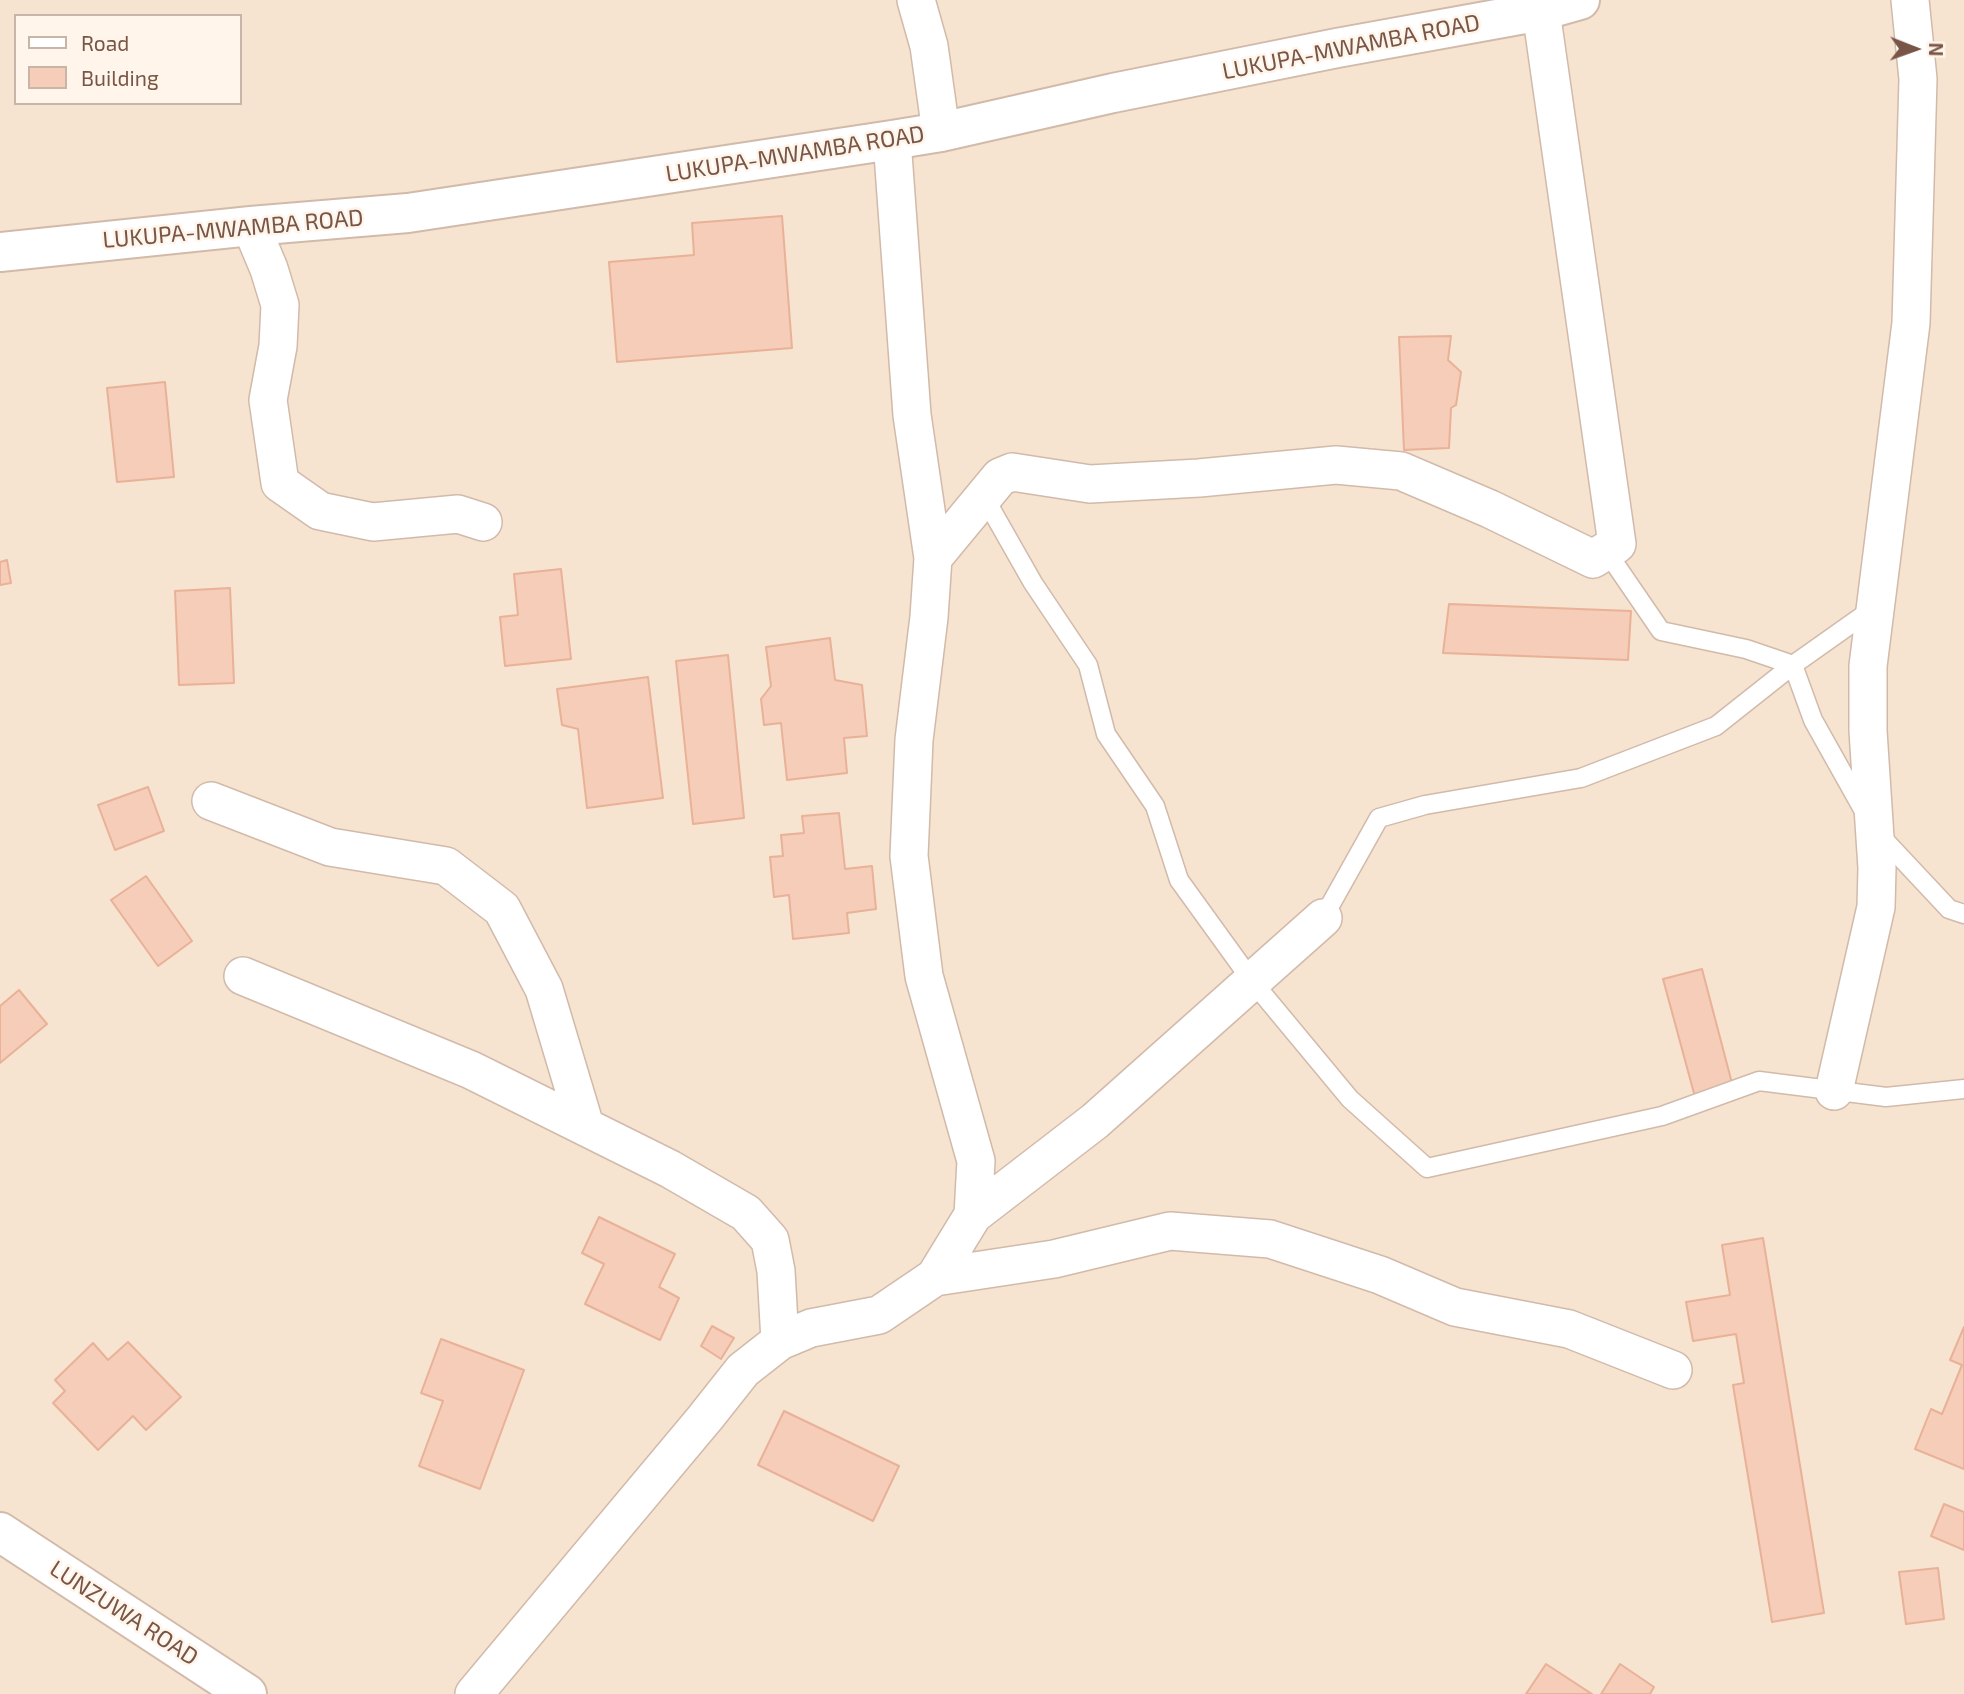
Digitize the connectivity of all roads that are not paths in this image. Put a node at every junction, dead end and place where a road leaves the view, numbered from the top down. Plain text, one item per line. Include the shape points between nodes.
1 (916, 0) edge
2 (1580, 0) edge
3 (1910, 0) edge
4 (1541, 11) junction
5 (942, 132) junction
6 (892, 139) junction
7 (251, 226) junction
8 (0, 252) edge
9 (983, 495) junction
10 (483, 522) dead end
11 (1614, 551) junction
12 (933, 558) junction
13 (1875, 607) junction
14 (1793, 665) junction
15 (211, 801) dead end
16 (1874, 829) junction
17 (1964, 914) edge
18 (1322, 918) joint
19 (243, 976) dead end
20 (1252, 981) junction
21 (1964, 1089) edge
22 (1834, 1091) junction
23 (584, 1126) junction
24 (973, 1215) junction
25 (935, 1277) junction
26 (780, 1341) junction
27 (1673, 1370) dead end
28 (0, 1532) edge
29 (247, 1694) edge
30 (474, 1694) edge

1 - 5 street via 929,46
2 - 4 street, LUKUPA-MWAMBA ROAD
3 - 13 street via 1918,79 1911,323
4 - 5 street, LUKUPA-MWAMBA ROAD via 1113,93
4 - 11 street
5 - 6 street, LUKUPA-MWAMBA ROAD
6 - 7 street, LUKUPA-MWAMBA ROAD via 408,214
6 - 12 street via 912,415
7 - 8 street, LUKUPA-MWAMBA ROAD
7 - 10 street via 280,305 268,400 280,484 320,510 373,522 458,514
9 - 11 street via 1000,477 1012,472 1090,484 1336,465 1401,471 1593,559
9 - 12 street
9 - 20 lane via 1033,583 1088,665 1106,734 1155,806 1179,880
11 - 14 lane via 1661,631 1746,649
12 - 24 street via 914,740 909,856 923,976 976,1161
13 - 14 lane
13 - 16 street via 1868,666
14 - 16 lane via 1813,720
14 - 18 lane via 1716,726 1581,778 1425,805 1380,818
15 - 23 street via 330,847 446,866 502,909 544,989
16 - 17 lane via 1949,909
16 - 22 street via 1876,907
18 - 20 street
19 - 23 street via 471,1070
20 - 22 lane via 1350,1099 1427,1168 1662,1116 1759,1081
20 - 24 street via 1095,1121
21 - 22 lane via 1886,1097
23 - 26 street via 746,1213 770,1240
24 - 25 street
25 - 26 street via 879,1315 811,1328
25 - 27 street via 1054,1259 1170,1231 1270,1240 1380,1275 1455,1307 1569,1329
26 - 30 street via 743,1370
28 - 29 street, LUNZUWA ROAD

